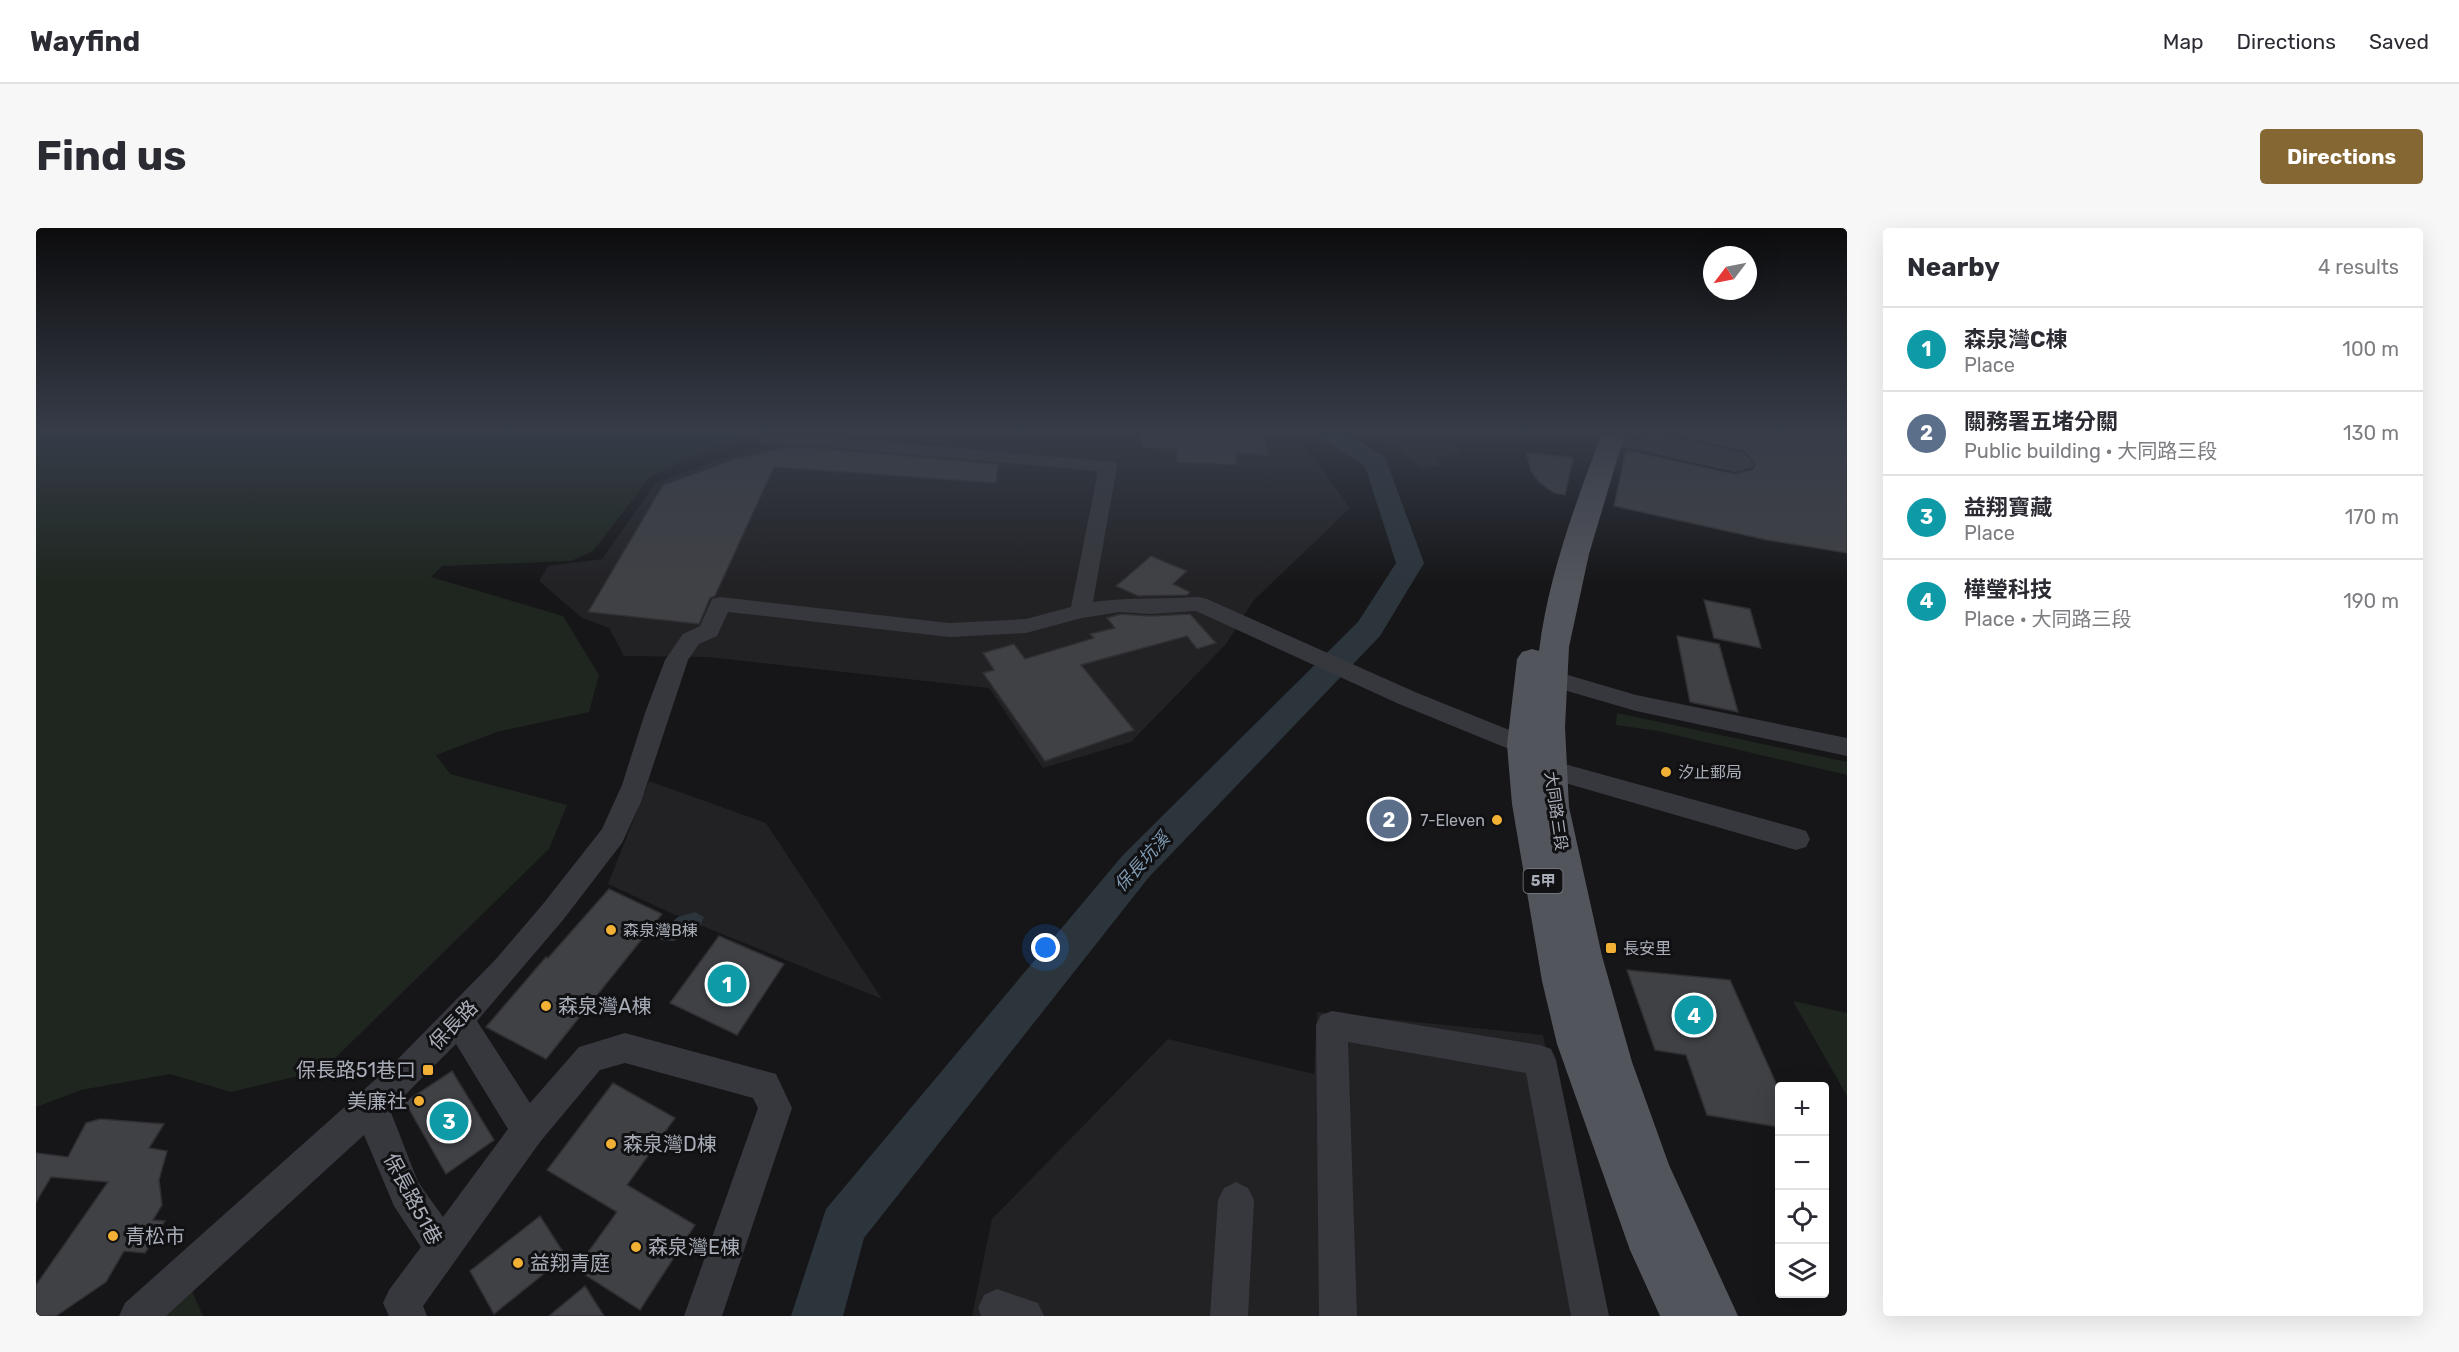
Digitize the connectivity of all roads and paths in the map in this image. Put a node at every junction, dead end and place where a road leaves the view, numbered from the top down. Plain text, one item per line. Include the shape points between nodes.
1 (1105, 484) edge
2 (1594, 484) edge
3 (1081, 611) junction
4 (1541, 674) junction
5 (1847, 747) edge
6 (1541, 756) junction
7 (1796, 839) dead end
8 (459, 1020) junction
9 (372, 1106) junction
10 (528, 1130) junction
11 (1236, 1200) dead end
12 (443, 1248) junction
13 (401, 1312) edge
14 (138, 1316) edge
15 (703, 1316) edge
16 (1229, 1316) edge
17 (1338, 1316) edge
18 (1590, 1316) edge
19 (1685, 1316) edge
20 (1713, 1316) edge

1 - 3 street
2 - 4 main road, 大同路三段 / 5甲 via 1540,608
3 - 6 street via 1120,605 1150,608 1199,604
3 - 8 street, 保長路 via 1026,626 950,630 720,604 709,631 690,640 674,666 632,793 611,836 524,949
4 - 5 street via 1636,703
4 - 6 main road, 大同路三段 / 5甲
6 - 7 street
6 - 19 main road, 大同路三段 / 5甲 via 1529,804 1578,1044 1654,1250
6 - 20 main road, 大同路三段 / 5甲 via 1578,939 1605,1047 1680,1247
8 - 9 street, 保長路
8 - 10 street
9 - 12 street, 保長路51巷 via 406,1194
9 - 14 street, 保長路
10 - 12 street
10 - 15 street via 590,1058 625,1048 764,1085 775,1108
11 - 16 street
12 - 13 street, 保長路51巷
17 - 18 street via 1332,1025 1540,1060

